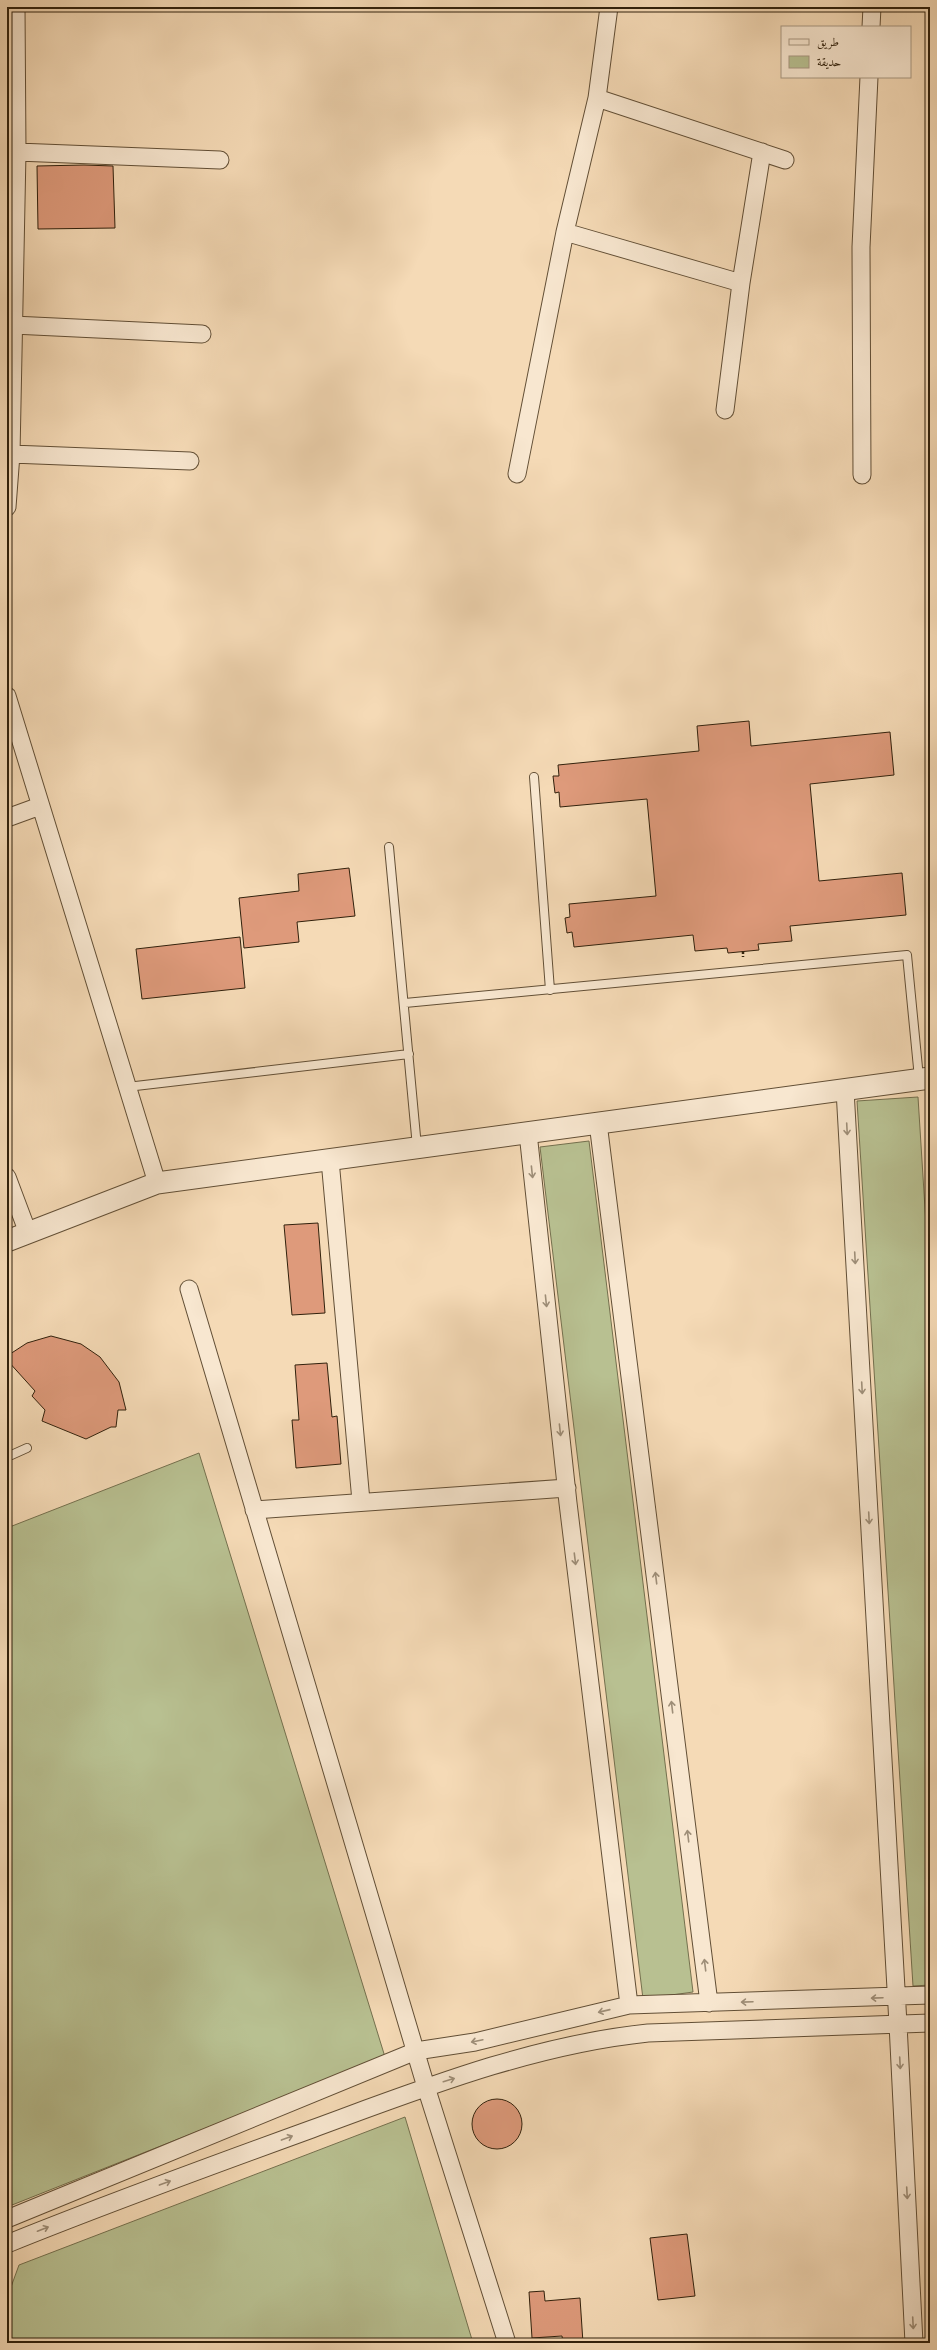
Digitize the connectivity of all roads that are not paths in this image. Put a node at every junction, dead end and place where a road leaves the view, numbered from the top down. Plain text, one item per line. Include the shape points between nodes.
1 (16, 7) edge
2 (609, 7) edge
3 (872, 7) edge
4 (871, 26) edge
5 (869, 78) edge
6 (597, 98) junction
7 (17, 152) junction
8 (762, 152) junction
9 (220, 160) dead end
10 (785, 160) dead end
11 (564, 232) junction
12 (741, 283) junction
13 (13, 325) junction
14 (202, 334) dead end
15 (725, 410) dead end
16 (11, 454) junction
17 (190, 461) dead end
18 (517, 474) dead end
19 (862, 475) dead end
20 (7, 508) edge
21 (7, 696) edge
22 (534, 777) dead end
23 (40, 806) junction
24 (7, 818) edge
25 (389, 847) dead end
26 (550, 990) junction
27 (405, 1003) junction
28 (409, 1054) junction
29 (925, 1079) edge
30 (127, 1086) junction
31 (845, 1090) junction
32 (598, 1123) junction
33 (528, 1133) junction
34 (417, 1148) junction
35 (330, 1160) junction
36 (7, 1177) edge
37 (157, 1183) junction
38 (28, 1233) junction
39 (7, 1241) edge
40 (189, 1288) dead end
41 (27, 1448) dead end
42 (7, 1457) edge
43 (567, 1488) junction
44 (361, 1501) junction
45 (254, 1510) junction
46 (930, 1995) edge
47 (897, 1997) junction
48 (710, 2003) junction
49 (629, 2005) junction
50 (898, 2024) junction
51 (930, 2024) edge
52 (416, 2051) junction
53 (426, 2087) junction
54 (7, 2219) edge
55 (7, 2244) edge
56 (507, 2343) edge
57 (914, 2343) edge

1 - 7 street
2 - 6 street
3 - 4 street
5 - 19 street via 861,247
6 - 8 street
6 - 11 street
7 - 9 street
7 - 13 street
8 - 10 street
8 - 12 street
11 - 12 street
11 - 18 street
12 - 15 street
13 - 14 street
13 - 16 street
16 - 17 street
16 - 20 street
21 - 23 street
22 - 26 lane
23 - 24 street
23 - 30 street
25 - 27 lane
26 - 27 lane
26 - 29 lane via 907,956
27 - 28 lane
28 - 30 lane
28 - 34 lane
29 - 31 street
30 - 37 street
31 - 32 street
31 -> 47 street
32 - 33 street
48 -> 32 street
33 - 34 street
33 -> 43 street
34 - 35 street
35 - 37 street
35 - 44 street
36 - 38 street
37 - 38 street
38 - 39 street
40 - 45 street
41 - 42 lane
43 - 44 street
43 -> 49 street
44 - 45 street
45 - 52 street
46 - 47 street
47 -> 48 street
47 - 50 street
48 - 49 street
49 -> 52 street via 475,2042
50 - 51 street
53 -> 50 street via 533,2054 608,2037 648,2033
50 -> 57 street
52 - 53 street
52 - 54 street
55 -> 53 street
53 - 56 street

